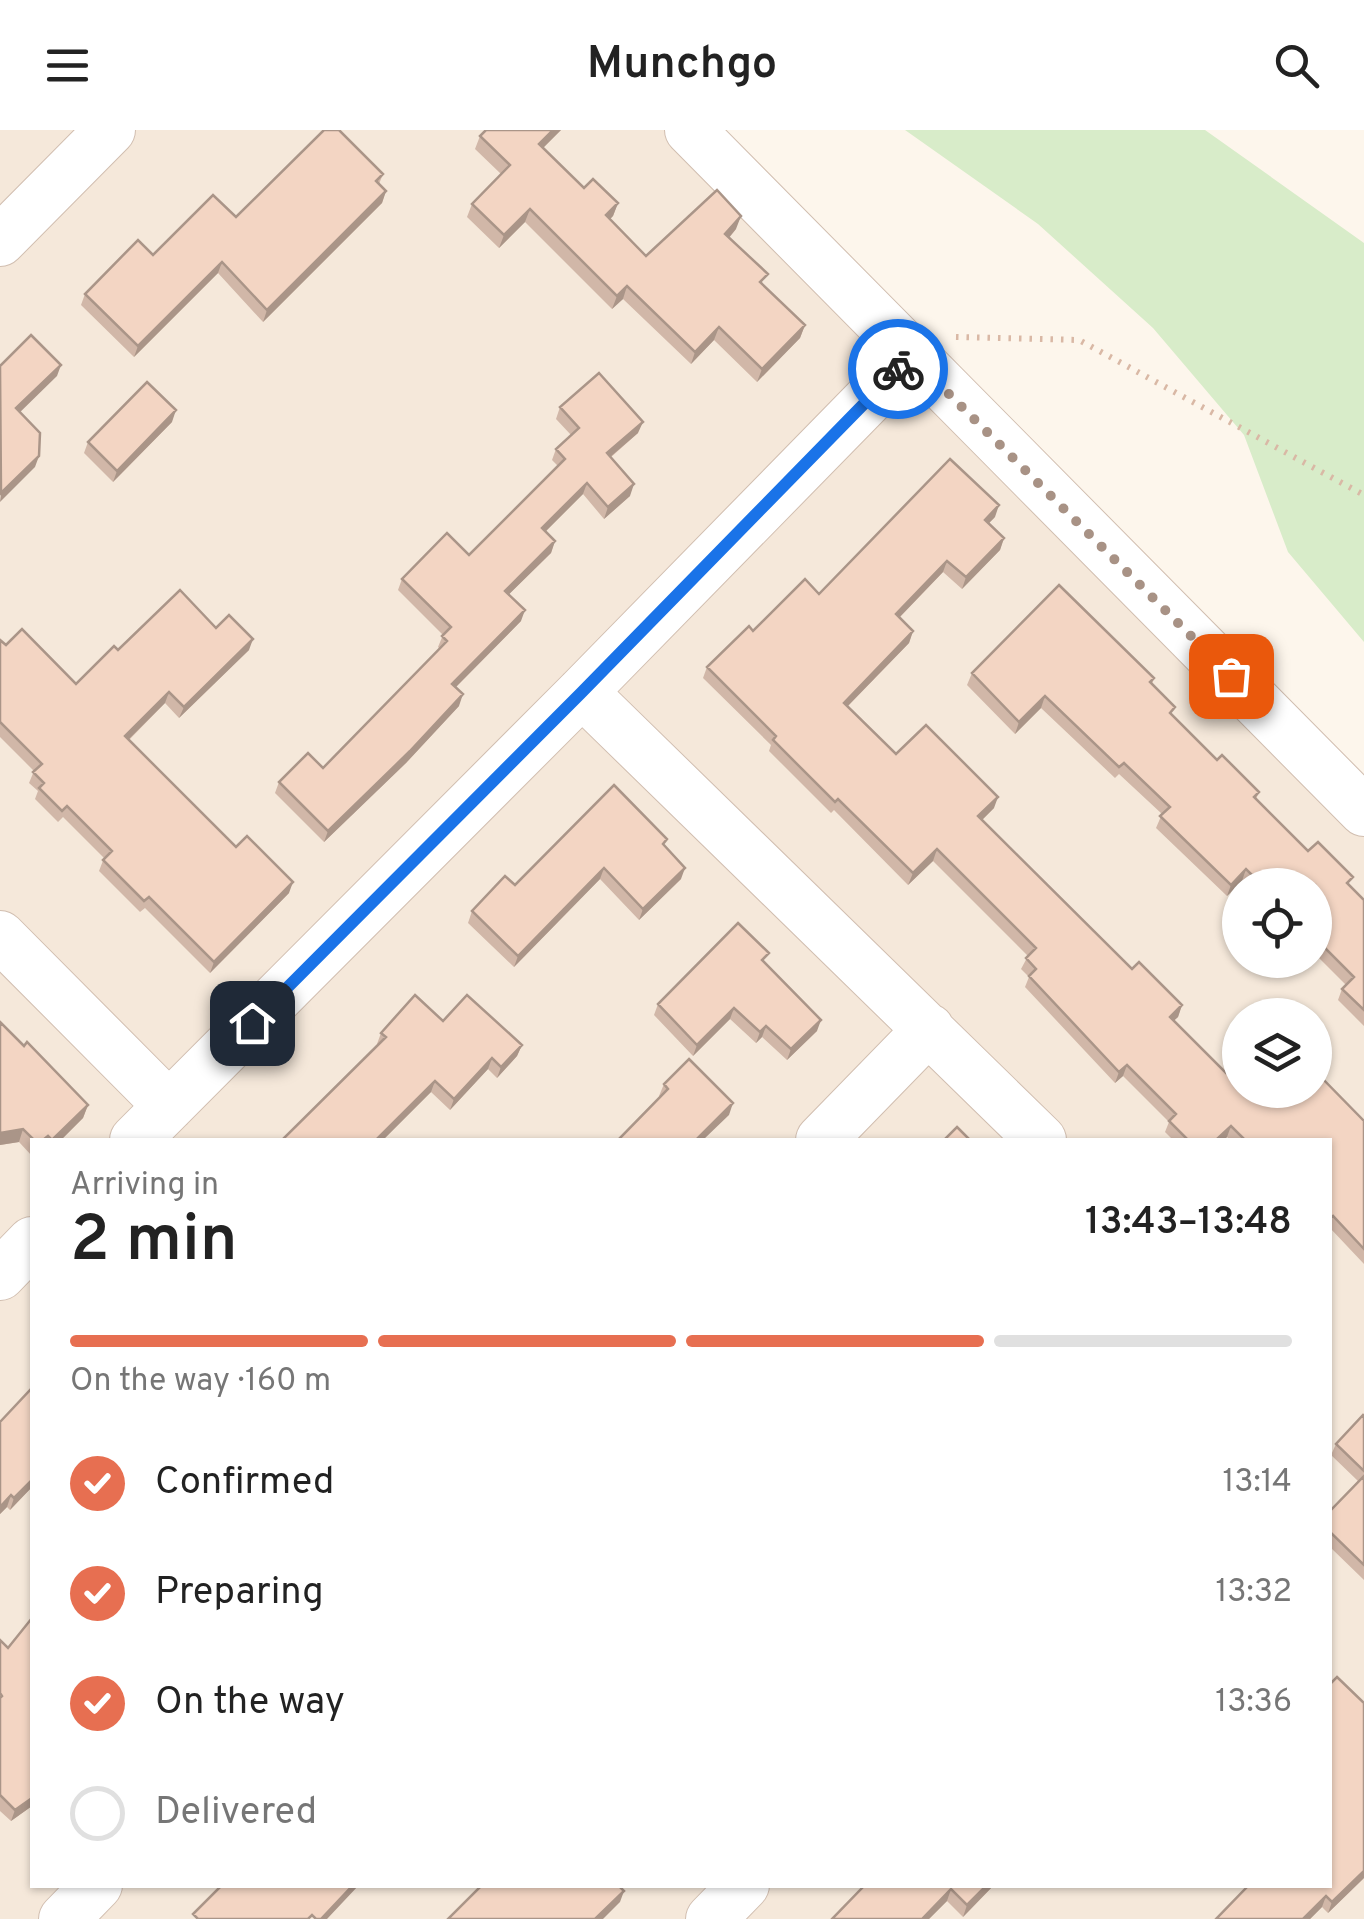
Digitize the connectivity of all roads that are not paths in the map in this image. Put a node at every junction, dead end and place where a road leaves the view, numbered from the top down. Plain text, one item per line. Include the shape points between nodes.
1 (110, 130) edge
2 (690, 130) edge
3 (0, 241) edge
4 (901, 345) junction
5 (582, 692) junction
6 (1364, 811) edge
7 (0, 936) edge
8 (929, 1029) junction
9 (152, 1123) edge
10 (823, 1138) edge
11 (1039, 1138) edge
12 (30, 1244) edge
13 (0, 1275) edge
14 (95, 1888) edge
15 (741, 1888) edge
16 (64, 1919) edge
17 (712, 1919) edge

1 - 3 street
2 - 4 street
4 - 5 street
4 - 6 street
5 - 8 street
5 - 9 street
7 - 9 street
8 - 10 street
8 - 11 street
12 - 13 street
14 - 16 street
15 - 17 street

